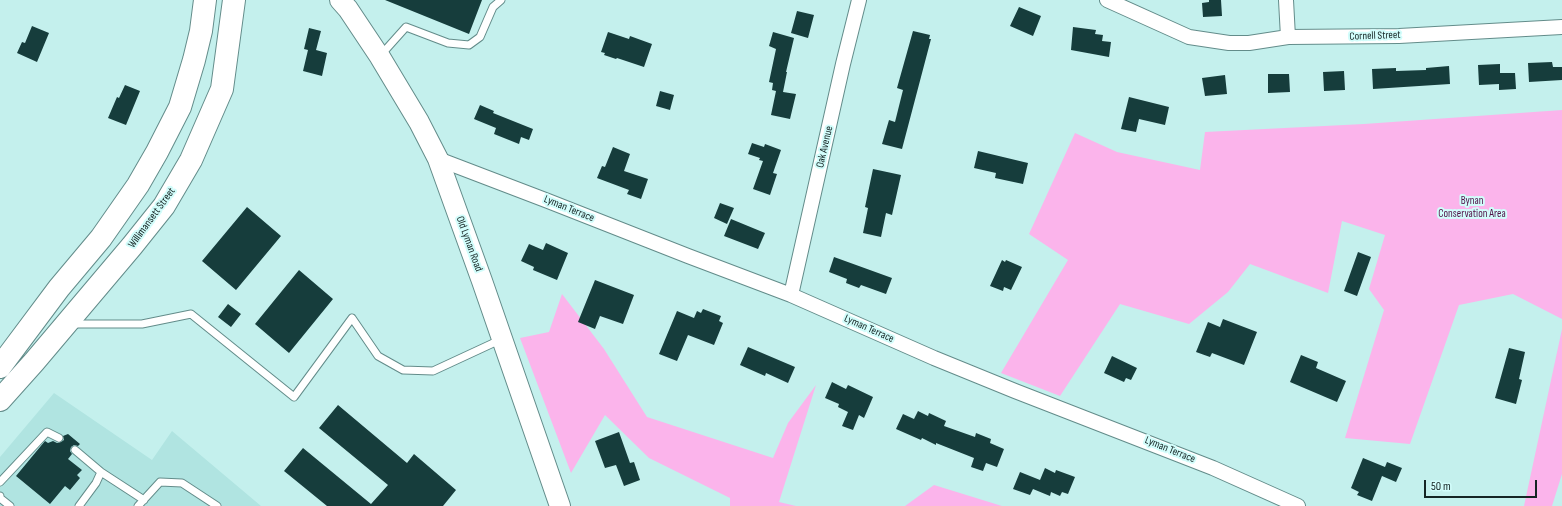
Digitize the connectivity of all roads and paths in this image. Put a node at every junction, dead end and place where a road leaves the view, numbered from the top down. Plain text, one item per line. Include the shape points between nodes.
1 (205, 0) edge
2 (234, 0) edge
3 (340, 0) edge
4 (501, 0) edge
5 (859, 0) edge
6 (1107, 0) edge
7 (1286, 0) edge
8 (1562, 27) edge
9 (1288, 38) junction
10 (380, 57) junction
11 (438, 159) junction
12 (791, 295) junction
13 (66, 324) junction
14 (502, 339) junction
15 (0, 367) edge
16 (0, 400) edge
17 (59, 438) dead end
18 (75, 450) dead end
19 (101, 472) junction
20 (0, 482) edge
21 (0, 496) edge
22 (144, 500) junction
23 (10, 506) edge
24 (79, 506) edge
25 (138, 506) edge
26 (216, 506) edge
27 (560, 506) edge
28 (1298, 506) edge

1 - 15 main road via 201,31 180,107 157,152 138,185 101,238 59,288
2 - 13 main road, Willimansett Street via 222,89 191,160 164,206
3 - 10 main road, Old Lyman Road
4 - 10 lane via 493,7 480,37 469,45 448,43 406,27
5 - 12 street, Oak Avenue
6 - 9 street, Cornell Street via 1189,37 1229,43
7 - 9 street
8 - 9 street, Cornell Street via 1399,36
10 - 11 main road, Old Lyman Road
11 - 12 street, Lyman Terrace
11 - 14 main road, Old Lyman Road
12 - 28 street, Lyman Terrace via 934,358 1206,465
13 - 14 lane via 142,324 191,314 294,397 352,318 378,356 403,370 433,371
13 - 16 main road, Willimansett Street
14 - 27 main road, Old Lyman Road
17 - 20 lane via 47,432
18 - 19 lane
19 - 22 lane
19 - 24 lane
21 - 23 lane
22 - 25 lane
22 - 26 lane via 160,482 182,483

